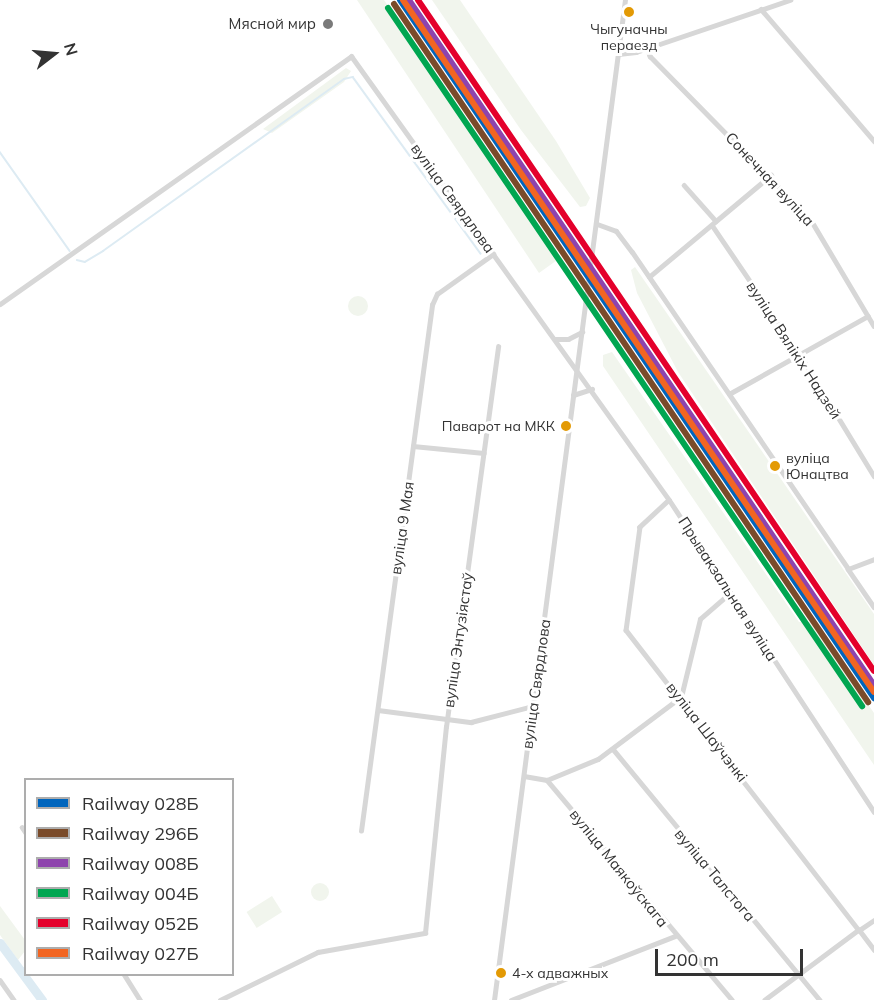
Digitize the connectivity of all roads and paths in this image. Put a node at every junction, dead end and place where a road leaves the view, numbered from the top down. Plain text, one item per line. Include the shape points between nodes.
1 (626, 0) edge
2 (790, 0) edge
3 (761, 9) junction
4 (647, 48) junction
5 (618, 54) junction
6 (874, 141) edge
7 (771, 175) junction
8 (684, 186) dead end
9 (714, 223) junction
10 (597, 224) junction
11 (493, 254) junction
12 (649, 276) junction
13 (0, 304) edge
14 (868, 316) junction
15 (874, 326) edge
16 (582, 332) junction
17 (555, 339) junction
18 (498, 347) dead end
19 (800, 353) junction
20 (577, 368) junction
21 (592, 389) junction
22 (729, 394) junction
23 (573, 395) junction
24 (413, 446) junction
25 (484, 453) junction
26 (874, 476) edge
27 (669, 500) junction
28 (874, 559) edge
29 (848, 569) junction
30 (730, 592) junction
31 (874, 606) edge
32 (681, 697) junction
33 (533, 706) junction
34 (378, 710) junction
35 (447, 720) junction
36 (613, 749) junction
37 (524, 776) junction
38 (548, 780) junction
39 (874, 812) edge
40 (22, 827) dead end
41 (24, 830) edge
42 (361, 831) dead end
43 (874, 920) edge
44 (859, 930) junction
45 (675, 936) junction
46 (874, 950) edge
47 (799, 975) junction
48 (125, 976) edge
49 (0, 980) edge
50 (14, 1000) edge
51 (140, 1000) edge
52 (220, 1000) edge
53 (494, 1000) edge
54 (511, 1000) edge
55 (732, 1000) edge
56 (765, 1000) edge
57 (820, 1000) edge

1 - 5 street, вуліца Свярдлова
2 - 3 street
3 - 4 street
3 - 6 street
4 - 5 street
4 - 7 street, Сонечная вуліца via 650,56
5 - 10 street, вуліца Свярдлова
7 - 9 street
7 - 14 street, Сонечная вуліца via 811,220
8 - 9 street, вуліца Вялікіх Надзей
9 - 12 street
9 - 19 street, вуліца Вялікіх Надзей
10 - 12 street via 616,231
10 - 16 street, вуліца Свярдлова
11 - 13 street, вуліца Свярдлова via 351,56
11 - 17 street, вуліца Свярдлова
11 - 24 street, вуліца 9 Мая via 438,294 432,305
12 - 22 street
14 - 15 street, Сонечная вуліца
14 - 19 street
16 - 17 street via 568,339
16 - 20 street, вуліца Свярдлова
17 - 20 street, вуліца Свярдлова
18 - 25 street, вуліца Энтузіястаў
19 - 22 street
19 - 26 street, вуліца Вялікіх Надзей
20 - 21 street, Прывакзальная вуліца
20 - 23 street, вуліца Свярдлова
21 - 23 street
21 - 27 street, Прывакзальная вуліца
22 - 29 street
23 - 33 street, вуліца Свярдлова
24 - 25 street
24 - 34 street, вуліца 9 Мая
25 - 35 street, вуліца Энтузіястаў
27 - 30 street, Прывакзальная вуліца
27 - 32 street, вуліца Шаўчэнкі via 640,527 626,630
28 - 29 street
29 - 31 street
30 - 32 street via 700,619
30 - 39 street, Прывакзальная вуліца
32 - 36 street
32 - 44 street, вуліца Шаўчэнкі
33 - 35 street via 485,721
33 - 37 street, вуліца Свярдлова
34 - 35 street
34 - 42 street, вуліца 9 Мая
35 - 52 street, вуліца Энтузіястаў via 425,933 318,952
36 - 38 street
36 - 47 street, вуліца Талстога
37 - 38 street
37 - 53 street, вуліца Свярдлова
38 - 45 street, вуліца Маякоўскага
40 - 41 street
43 - 44 street
44 - 46 street, вуліца Шаўчэнкі
44 - 47 street
45 - 54 street
45 - 55 street, вуліца Маякоўскага
47 - 56 street
47 - 57 street, вуліца Талстога
48 - 51 street
49 - 50 street

